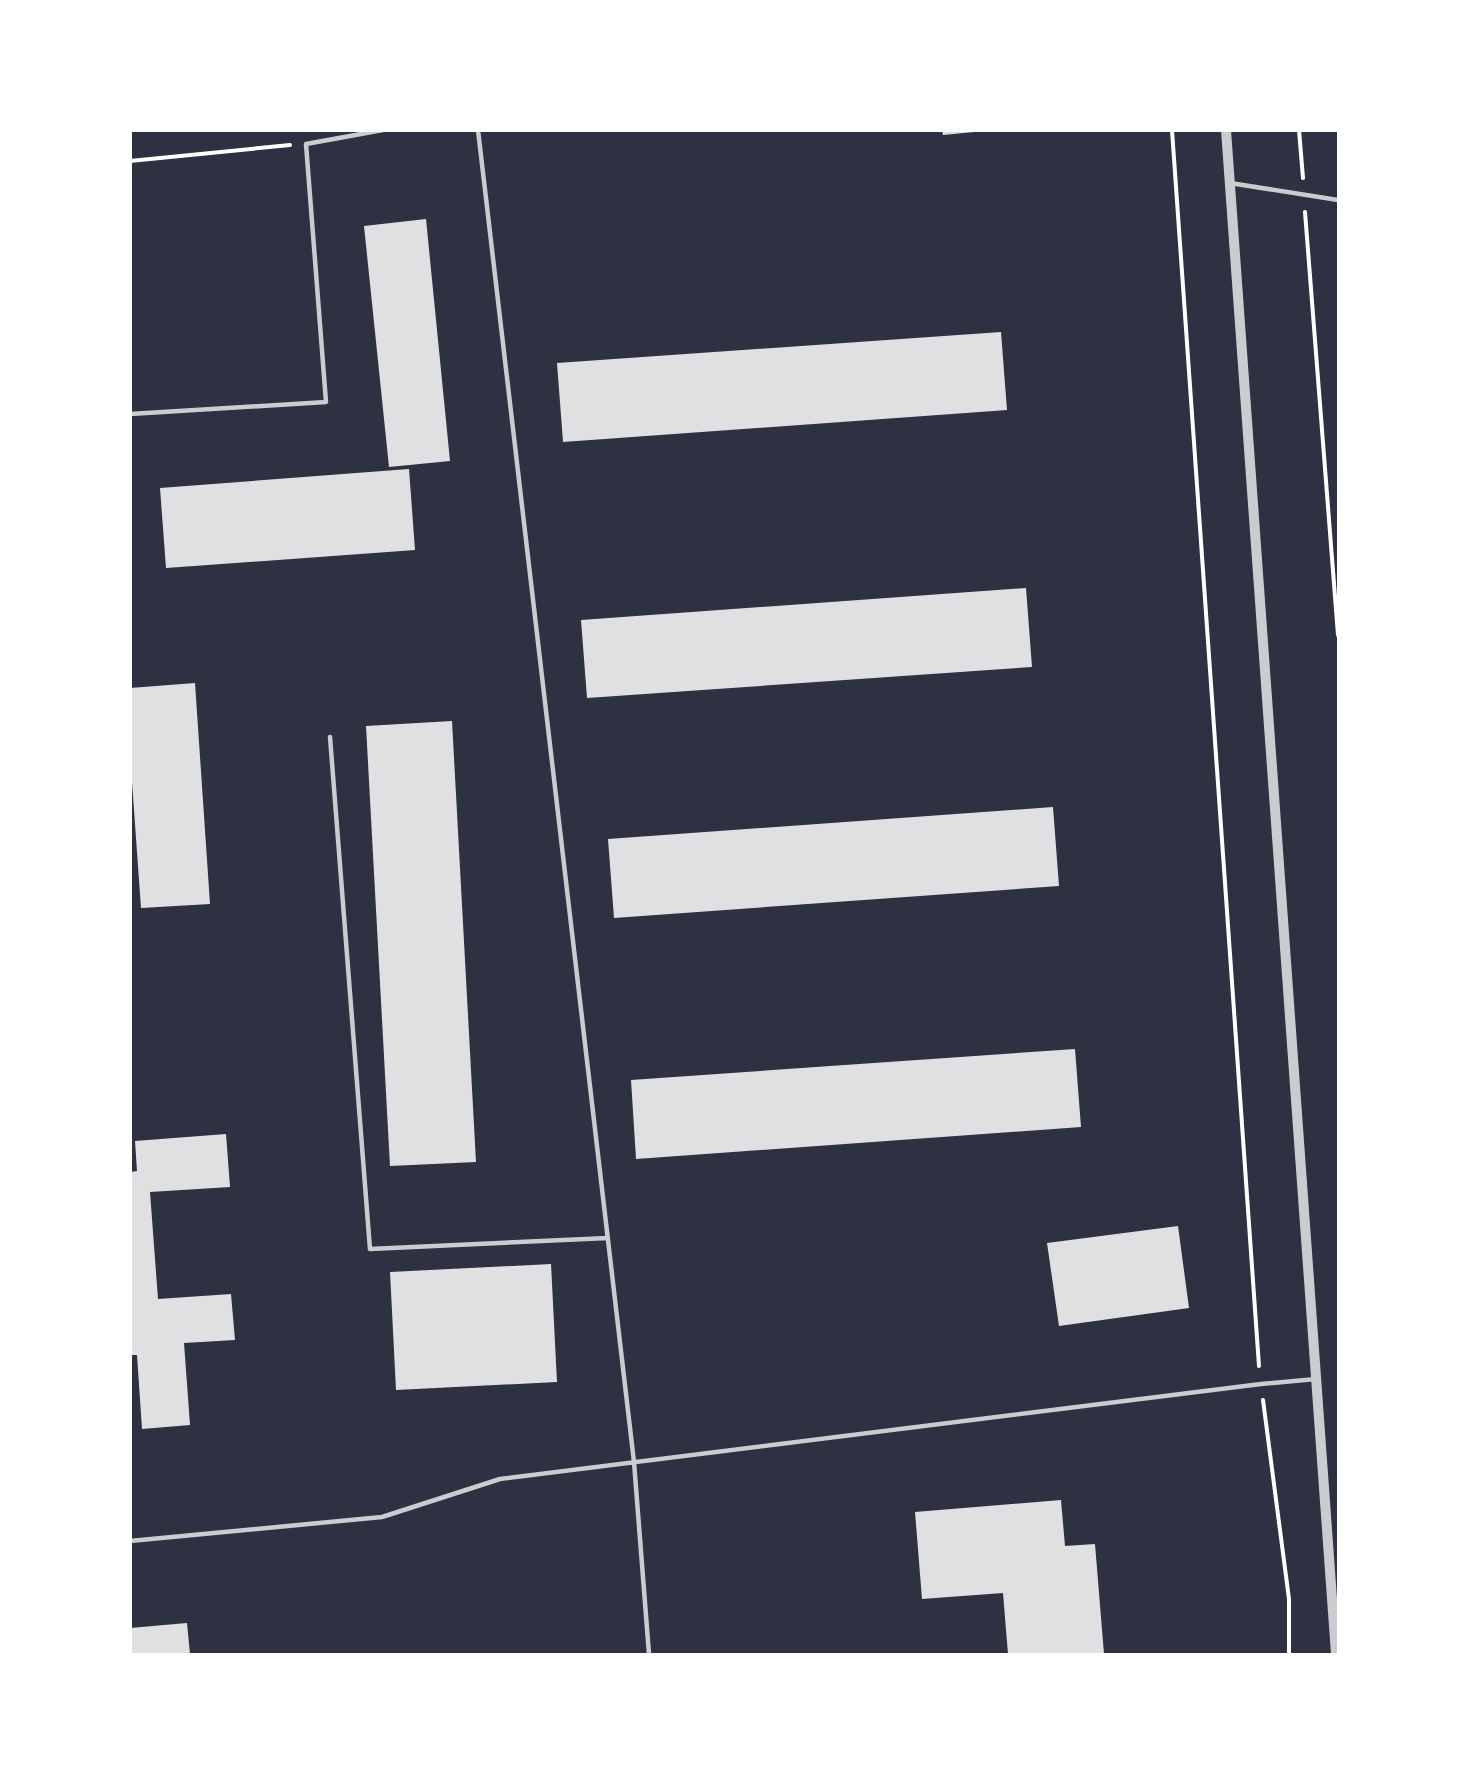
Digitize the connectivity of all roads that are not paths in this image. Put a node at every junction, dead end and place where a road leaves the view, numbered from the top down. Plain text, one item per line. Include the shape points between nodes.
1 (383, 130) edge
2 (478, 130) edge
3 (1226, 130) edge
4 (1230, 183) junction
5 (1338, 200) edge
6 (130, 414) edge
7 (330, 737) dead end
8 (608, 1238) junction
9 (1316, 1380) junction
10 (634, 1462) junction
11 (130, 1541) edge
12 (649, 1654) edge
13 (1336, 1654) edge

1 - 6 lane via 306,144 326,402
2 - 8 lane
3 - 4 street
4 - 5 lane
4 - 9 street
7 - 8 lane via 370,1249
8 - 10 lane
9 - 10 lane
9 - 13 street
10 - 11 lane via 500,1479 381,1517
10 - 12 lane

